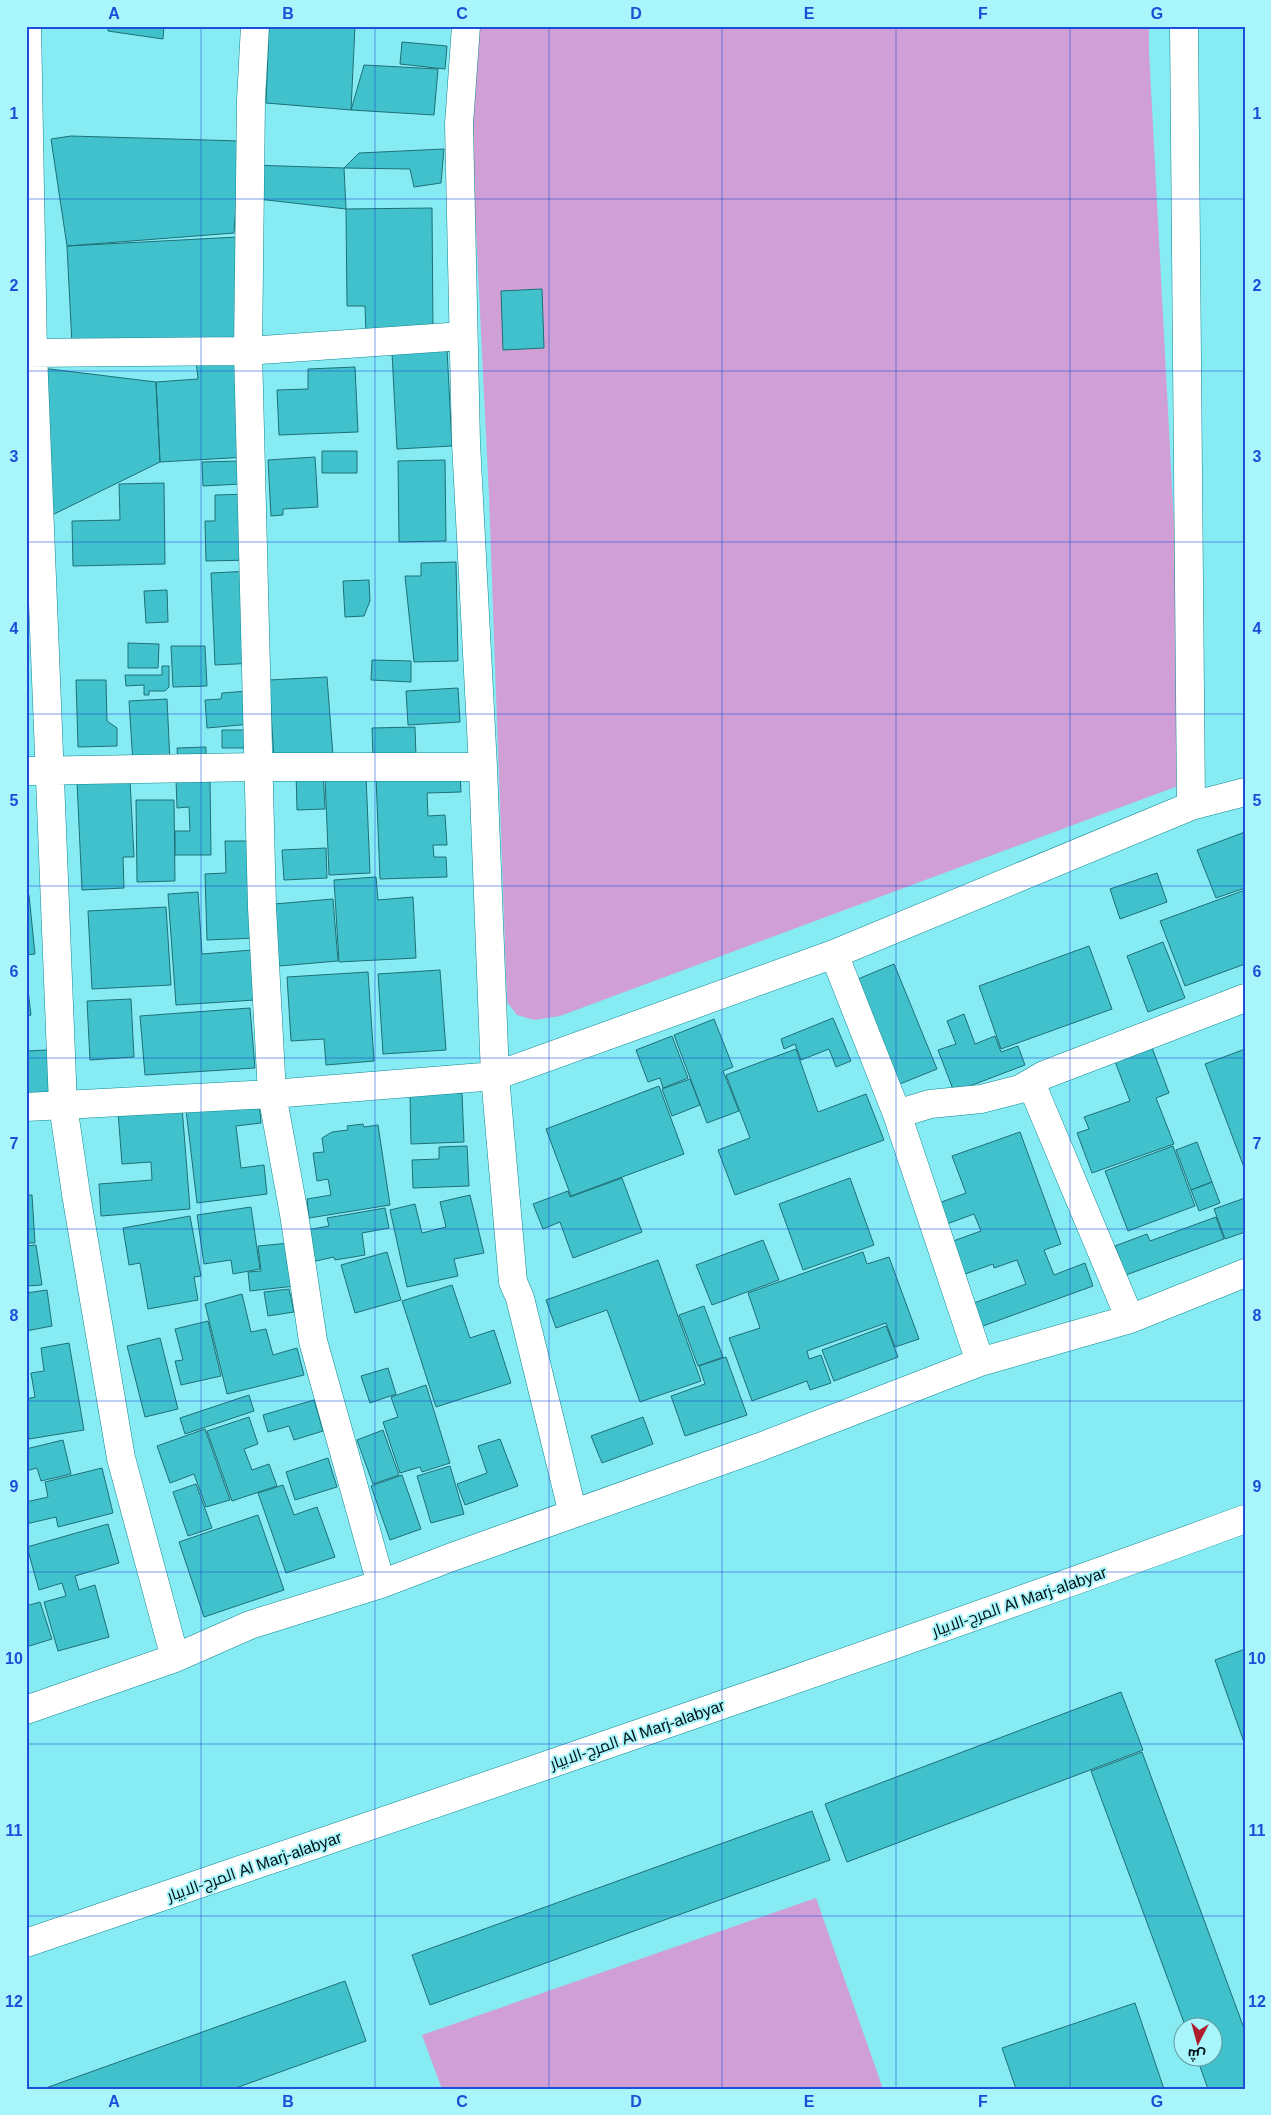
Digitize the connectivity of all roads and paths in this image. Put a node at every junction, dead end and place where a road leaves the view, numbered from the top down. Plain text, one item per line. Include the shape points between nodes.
1 (28, 26) edge
2 (256, 26) edge
3 (466, 26) edge
4 (1184, 26) edge
5 (464, 336) junction
6 (248, 351) junction
7 (30, 353) edge
8 (259, 766) junction
9 (483, 767) junction
10 (38, 770) edge
11 (1245, 792) edge
12 (1191, 806) junction
13 (834, 954) junction
14 (1245, 998) edge
15 (494, 1076) junction
16 (1031, 1083) junction
17 (272, 1094) junction
18 (63, 1104) junction
19 (26, 1107) edge
20 (897, 1114) junction
21 (1245, 1273) edge
22 (1130, 1319) junction
23 (980, 1362) junction
24 (573, 1514) junction
25 (1245, 1519) edge
26 (381, 1584) junction
27 (175, 1658) junction
28 (26, 1710) edge
29 (26, 1943) edge

1 - 7 street
2 - 6 street via 251,100
3 - 5 street via 459,124
4 - 12 street
5 - 6 street
5 - 9 street via 466,443
6 - 7 street
6 - 8 street
7 - 10 street
8 - 9 street
8 - 10 street
8 - 17 street via 262,907
9 - 15 street
10 - 18 street
11 - 12 street
12 - 13 street
13 - 15 street
13 - 20 street
14 - 16 street via 1044,1075
15 - 17 street
15 - 24 street via 513,1282 520,1298
16 - 20 street via 981,1100 930,1104
16 - 22 street
17 - 18 street
17 - 26 street via 313,1341
18 - 19 street
18 - 27 street via 121,1458
20 - 23 street
21 - 22 street
22 - 23 street
23 - 24 street via 760,1447
24 - 26 street
25 - 29 street, المرج-الابيار Al Marj-alabyar via 593,1750
26 - 27 street via 250,1625
27 - 28 street

